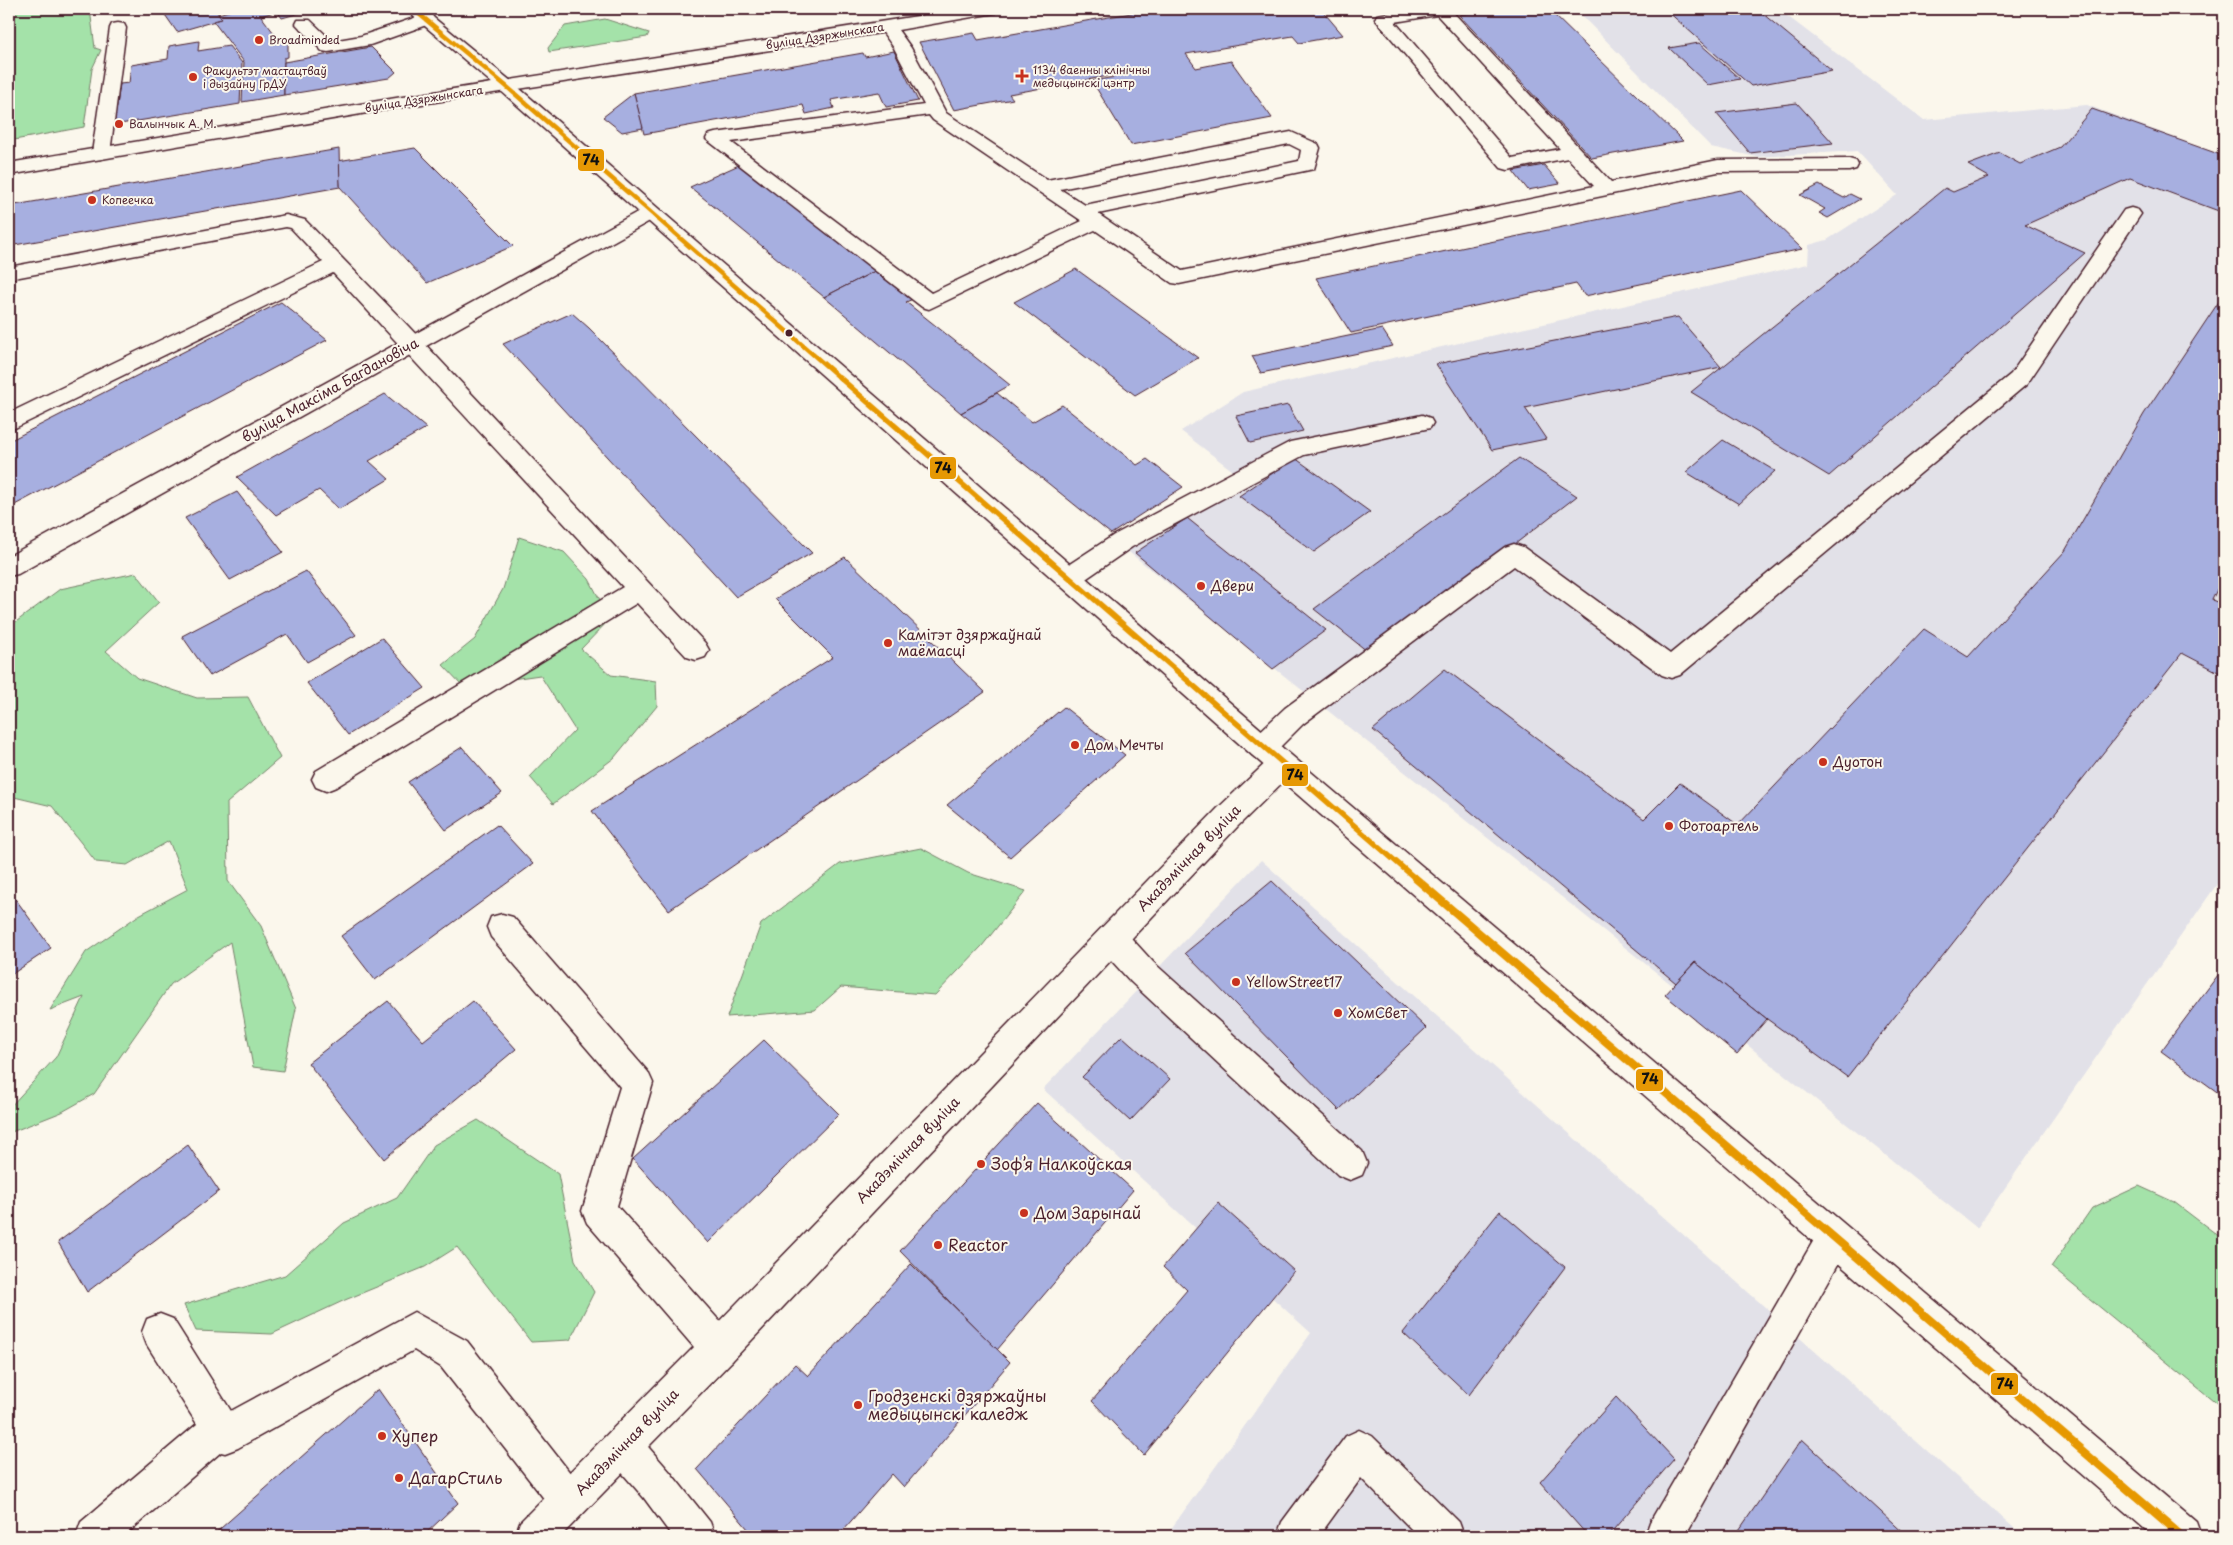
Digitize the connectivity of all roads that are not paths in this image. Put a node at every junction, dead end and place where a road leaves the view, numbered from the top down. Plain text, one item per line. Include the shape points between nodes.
1 (989, 9) edge
2 (419, 14) edge
3 (304, 24) dead end
4 (887, 27) junction
5 (118, 28) dead end
6 (506, 86) junction
7 (935, 109) junction
8 (1572, 152) junction
9 (101, 153) junction
10 (1849, 165) dead end
11 (9, 169) edge
12 (1043, 187) junction
13 (1607, 189) junction
14 (650, 213) junction
15 (2131, 214) dead end
16 (1089, 217) junction
17 (334, 264) junction
18 (9, 273) edge
19 (413, 344) junction
20 (9, 422) edge
21 (1422, 423) dead end
22 (9, 567) edge
23 (1068, 578) junction
24 (640, 589) junction
25 (696, 650) dead end
26 (1272, 756) junction
27 (326, 779) dead end
28 (502, 927) dead end
29 (1112, 939) junction
30 (1350, 1163) dead end
31 (1834, 1238) junction
32 (160, 1332) dead end
33 (719, 1348) junction
34 (221, 1428) junction
35 (623, 1446) junction
36 (568, 1501) junction
37 (95, 1536) edge
38 (534, 1536) edge
39 (696, 1536) edge
40 (1296, 1536) edge
41 (1445, 1536) edge
42 (1664, 1536) edge
43 (2182, 1536) edge

1 - 4 street, вуліца Дзяржынскага
2 - 3 street via 364,41 328,47
2 - 6 street
4 - 6 street, вуліца Дзяржынскага
4 - 7 street
5 - 9 street
6 - 9 street, вуліца Дзяржынскага
6 - 14 street
7 - 12 street via 939,116
7 - 16 street via 715,139 929,302
8 - 8 street via 1441,9 1383,19 1508,164
8 - 13 street
9 - 11 street, вуліца Дзяржынскага
10 - 13 street via 1718,166
12 - 16 street
12 - 16 street via 1291,138 1311,148 1307,165
13 - 16 street via 1179,278
14 - 19 street, вуліца Максіма Багдановіча
14 - 23 street
15 - 26 street, Акадэмічная вуліца via 2019,379 1671,668 1514,553 1294,716
17 - 18 street via 298,224 286,221
17 - 19 street
17 - 20 street
19 - 22 street, вуліца Максіма Багдановіча
19 - 24 street
21 - 23 street via 1298,448 1123,541
23 - 26 street
24 - 25 street
24 - 27 street
26 - 29 street, Акадэмічная вуліца via 1228,817
26 - 31 street
28 - 33 street via 637,1084 600,1211
29 - 30 street via 1142,972
29 - 33 street, Акадэмічная вуліца
31 - 42 street
31 - 43 street
32 - 34 street
33 - 35 street, Акадэмічная вуліца
34 - 36 street via 225,1435 414,1330 454,1354
34 - 37 street
35 - 36 street, Акадэмічная вуліца
35 - 39 street
36 - 38 street, Акадэмічная вуліца
40 - 41 street via 1359,1449

